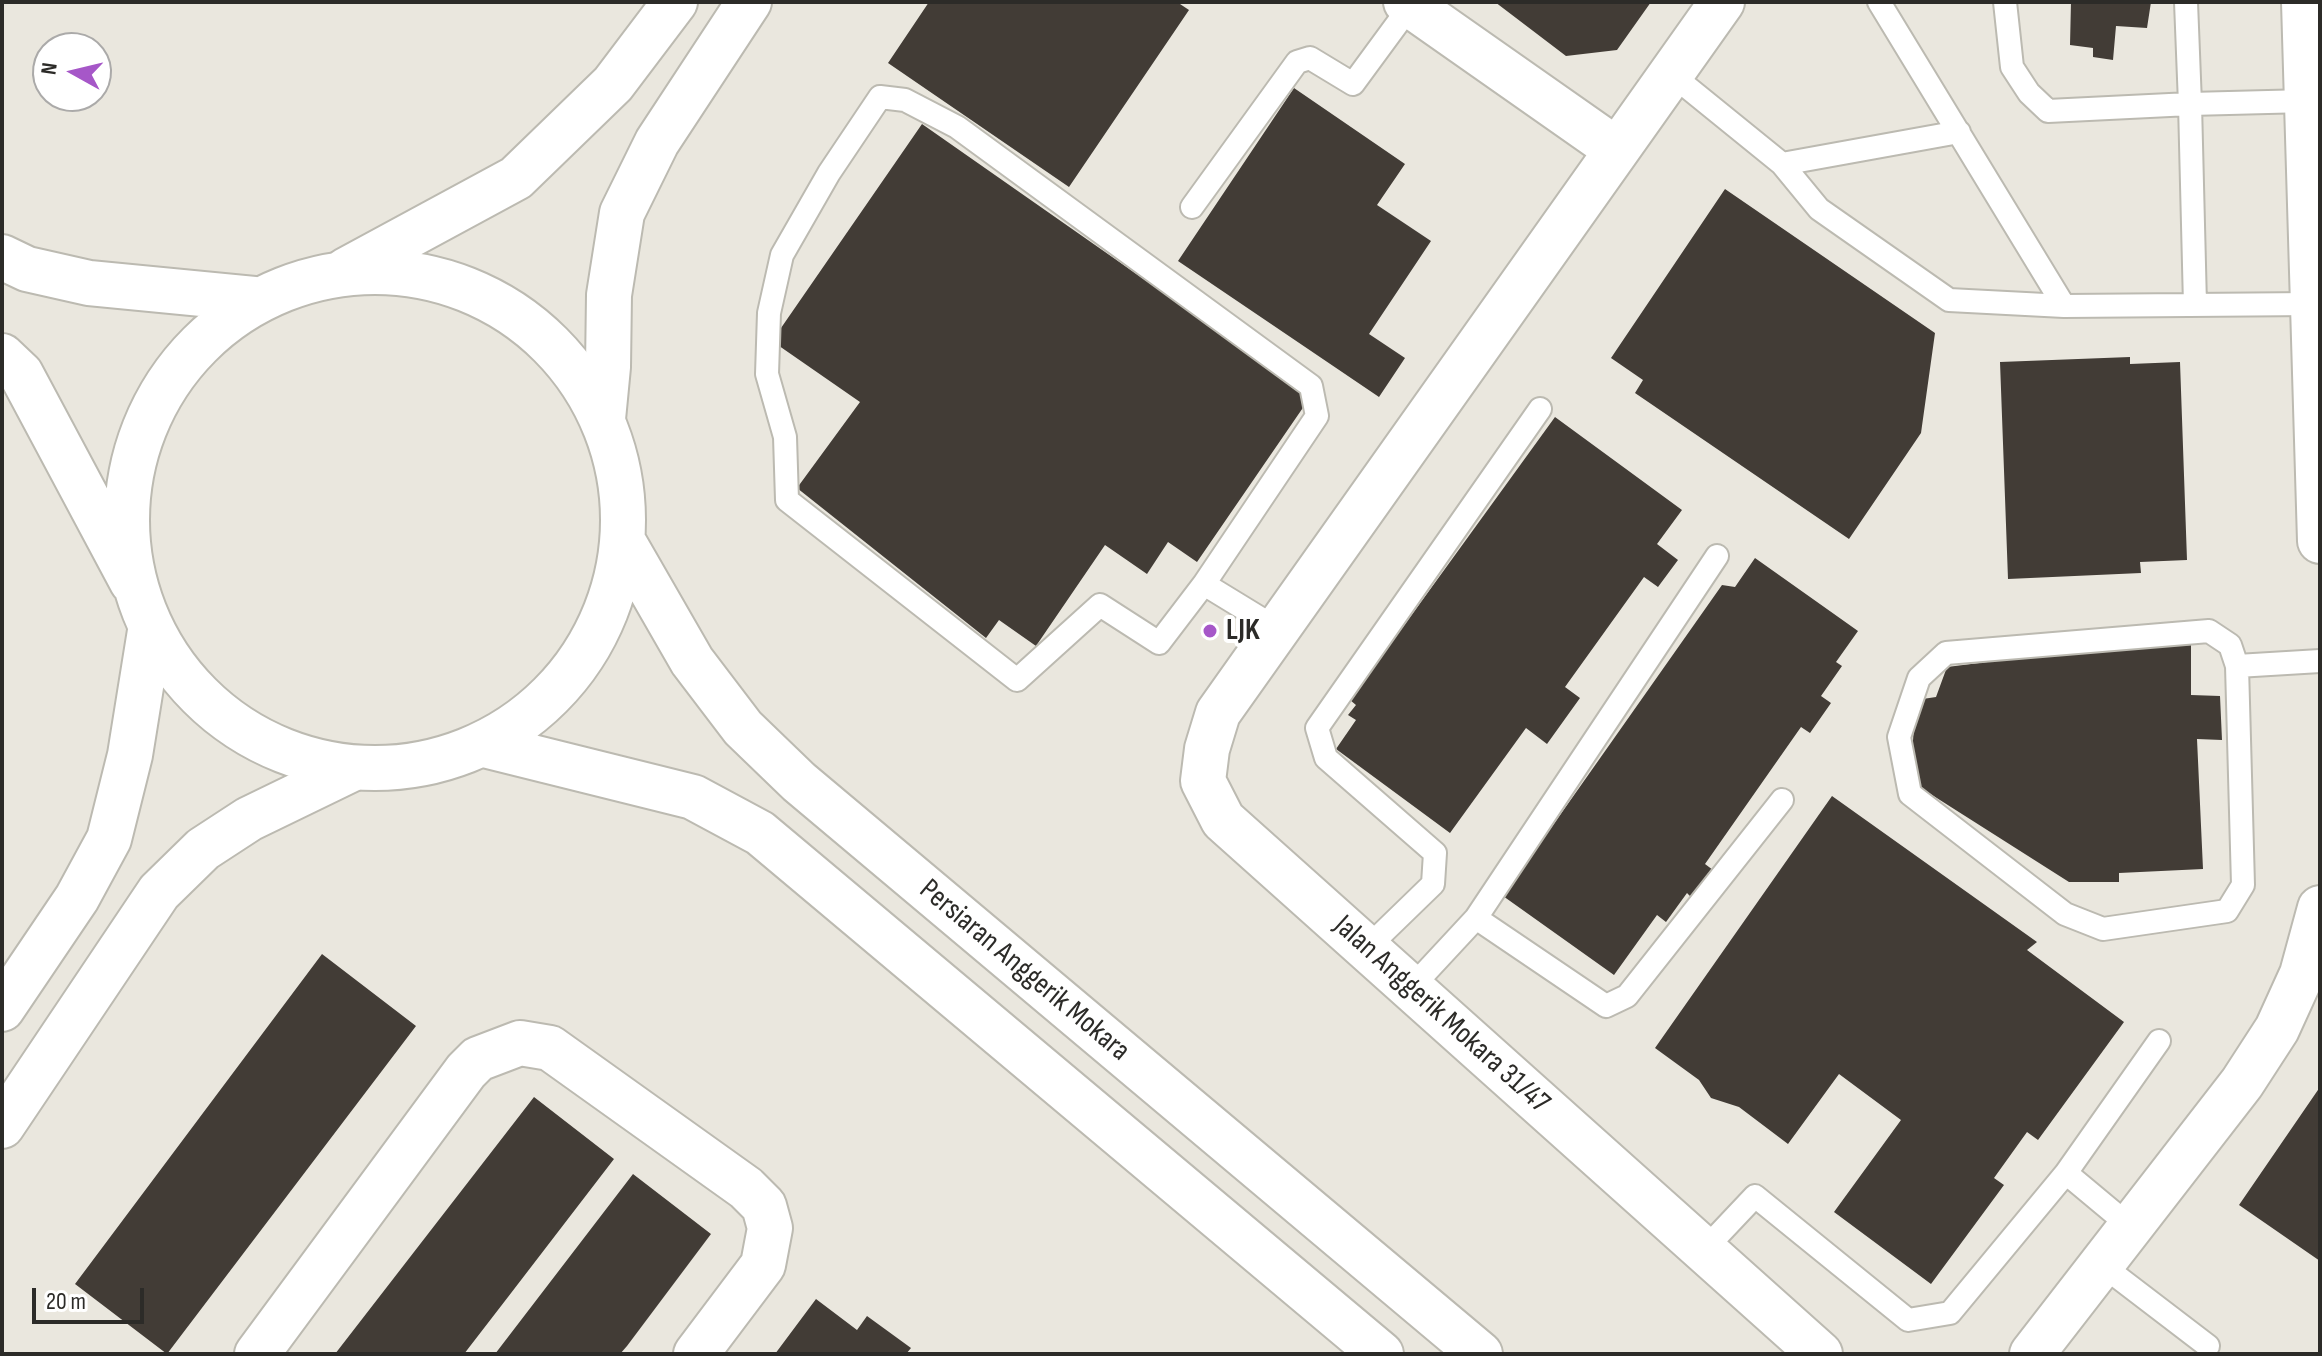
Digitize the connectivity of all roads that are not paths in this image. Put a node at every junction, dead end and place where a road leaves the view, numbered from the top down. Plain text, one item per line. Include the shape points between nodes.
1 (675, 2) edge
2 (749, 2) edge
3 (1722, 2) edge
4 (1879, 2) edge
5 (2005, 2) edge
6 (2186, 2) edge
7 (2304, 2) edge
8 (1409, 4) edge
9 (1671, 74) junction
10 (2307, 101) junction
11 (2190, 104) junction
12 (1959, 132) junction
13 (1617, 150) junction
14 (1782, 164) junction
15 (1192, 207) dead end
16 (2, 257) edge
17 (346, 270) junction
18 (254, 299) junction
19 (2313, 304) junction
20 (2195, 305) junction
21 (2064, 306) junction
22 (2, 356) edge
23 (1540, 409) dead end
24 (603, 419) junction
25 (2320, 502) edge
26 (623, 541) junction
27 (2320, 541) edge
28 (1717, 556) dead end
29 (1204, 584) junction
30 (133, 585) junction
31 (1276, 628) junction
32 (150, 631) junction
33 (2320, 661) edge
34 (2237, 666) junction
35 (484, 745) junction
36 (350, 770) junction
37 (1782, 800) dead end
38 (1476, 918) junction
39 (2318, 925) edge
40 (1367, 948) junction
41 (1411, 988) junction
42 (2, 1009) edge
43 (2159, 1041) dead end
44 (2, 1126) edge
45 (2066, 1173) junction
46 (2132, 1228) junction
47 (1704, 1250) junction
48 (2102, 1265) junction
49 (2208, 1346) dead end
50 (257, 1354) edge
51 (696, 1354) edge
52 (1381, 1354) edge
53 (1480, 1354) edge
54 (1820, 1354) edge
55 (2032, 1354) edge

1 - 17 main road via 613,84 516,178
2 - 24 main road via 657,142 622,213 609,295
3 - 9 main road, Jalan Anggerik Mokara 31/47
4 - 12 lane
5 - 11 lane via 2012,67 2048,111
6 - 11 lane
7 - 10 main road
8 - 13 main road
8 - 15 lane via 1353,84 1310,58 1297,62
9 - 13 main road, Jalan Anggerik Mokara 31/47
9 - 14 lane
10 - 11 lane
10 - 19 main road
11 - 20 lane
12 - 14 lane
12 - 21 lane
13 - 31 main road, Jalan Anggerik Mokara 31/47
14 - 21 lane via 1819,209 1949,300
16 - 18 main road via 27,269 89,283
17 - 18 main road via 298,280
17 - 24 main road via 410,270 472,287 527,320 572,365
18 - 30 main road via 181,359 137,442
19 - 20 lane
19 - 25 main road
20 - 21 lane
22 - 30 main road via 21,374
23 - 40 lane via 1317,728 1326,758 1435,853 1433,884
24 - 26 main road
25 - 27 main road
26 - 35 main road via 610,604 581,661 538,709
26 - 53 main road, Persiaran Anggerik Mokara via 692,661 743,728 799,782
28 - 38 lane
29 - 29 lane via 1317,416 1311,386 957,127 905,100 880,97 782,255 769,313 767,374 785,437 787,500 1017,680 1100,605 1159,643
29 - 31 lane
30 - 32 main road
31 - 40 main road, Jalan Anggerik Mokara 31/47 via 1218,713 1203,781 1223,820
32 - 36 main road via 185,684 232,727 288,756
32 - 42 main road via 130,755 109,839 77,898
33 - 34 lane
34 - 34 lane via 2243,885 2227,911 2103,929 2065,914 1910,794 1899,737 1919,678 1946,653 2209,631 2230,645
35 - 36 main road via 419,766
35 - 52 main road, Persiaran Anggerik Mokara via 693,797 760,833
36 - 44 main road via 249,819 215,841 159,892
37 - 38 lane via 1627,996 1606,1006
38 - 41 lane
39 - 46 main road via 2277,1029
40 - 41 main road, Jalan Anggerik Mokara 31/47
41 - 47 main road, Jalan Anggerik Mokara 31/47
43 - 45 lane
45 - 46 lane
45 - 47 lane via 1950,1313 1908,1320 1755,1196
46 - 48 main road
47 - 54 main road, Jalan Anggerik Mokara 31/47
48 - 49 lane
48 - 55 main road
50 - 51 main road via 478,1059 520,1043 550,1048 764,1206 770,1228 763,1265

